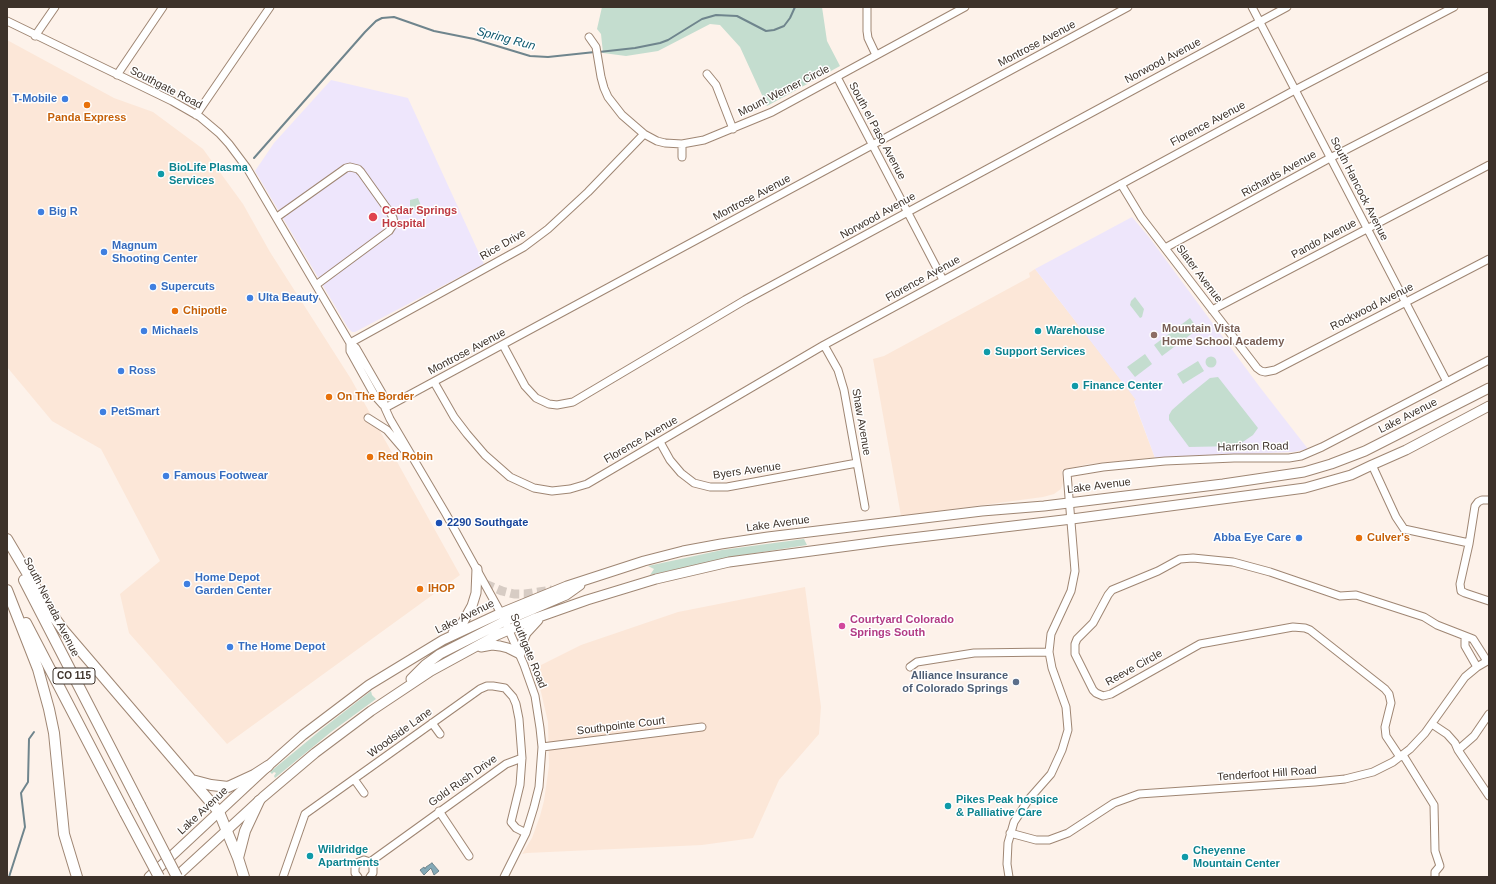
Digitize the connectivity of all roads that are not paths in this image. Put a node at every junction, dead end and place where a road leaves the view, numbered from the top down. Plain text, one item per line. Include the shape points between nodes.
1 (54, 7) edge
2 (163, 7) edge
3 (270, 7) edge
4 (867, 7) edge
5 (1128, 7) edge
6 (1252, 7) edge
7 (1287, 7) edge
8 (1454, 7) edge
9 (961, 8) edge
10 (7, 21) edge
11 (1260, 21) junction
12 (35, 36) junction
13 (589, 37) dead end
14 (876, 55) junction
15 (707, 74) dead end
16 (117, 75) junction
17 (1489, 76) edge
18 (837, 77) junction
19 (1295, 90) junction
20 (196, 115) junction
21 (733, 129) junction
22 (644, 134) junction
23 (682, 144) junction
24 (873, 145) junction
25 (682, 157) dead end
26 (1330, 158) junction
27 (1489, 165) edge
28 (1121, 184) junction
29 (907, 212) junction
30 (277, 218) junction
31 (1367, 229) junction
32 (1165, 248) junction
33 (1489, 259) edge
34 (943, 280) junction
35 (316, 285) junction
36 (1405, 302) junction
37 (1212, 310) junction
38 (350, 343) junction
39 (503, 345) junction
40 (824, 345) junction
41 (1489, 360) edge
42 (1265, 372) joint
43 (434, 382) junction
44 (1447, 382) junction
45 (1489, 388) edge
46 (1489, 406) edge
47 (385, 408) junction
48 (368, 418) dead end
49 (660, 442) junction
50 (857, 462) junction
51 (416, 465) junction
52 (1372, 465) junction
53 (1489, 500) edge
54 (1069, 502) junction
55 (865, 507) dead end
56 (1072, 519) junction
57 (7, 539) edge
58 (1469, 543) junction
59 (7, 547) edge
60 (477, 569) junction
61 (7, 586) edge
62 (7, 590) edge
63 (1489, 601) edge
64 (544, 616) junction
65 (503, 617) junction
66 (509, 630) junction
67 (1465, 637) junction
68 (448, 638) junction
69 (469, 651) junction
70 (1049, 652) junction
71 (520, 654) junction
72 (1488, 661) edge
73 (910, 667) dead end
74 (1478, 667) junction
75 (397, 693) junction
76 (1489, 714) edge
77 (432, 723) junction
78 (1432, 724) junction
79 (702, 727) dead end
80 (440, 734) dead end
81 (542, 747) junction
82 (1458, 750) junction
83 (1401, 756) junction
84 (522, 758) junction
85 (268, 766) junction
86 (354, 779) junction
87 (192, 780) junction
88 (364, 793) dead end
89 (1489, 796) edge
90 (259, 801) junction
91 (439, 811) junction
92 (219, 812) junction
93 (227, 830) junction
94 (526, 833) junction
95 (1010, 833) junction
96 (469, 856) dead end
97 (238, 858) junction
98 (370, 862) junction
99 (77, 877) edge
100 (149, 877) edge
101 (159, 877) edge
102 (177, 877) edge
103 (244, 877) edge
104 (283, 877) edge
105 (358, 877) edge
106 (370, 877) edge
107 (504, 877) edge
108 (1008, 877) edge
109 (1435, 877) edge

1 - 12 street
2 - 16 street
3 - 20 street
4 - 14 street via 866,31
5 - 24 street, Montrose Avenue
6 - 11 street, South Hancock Avenue
7 - 11 street, Norwood Avenue
8 - 19 street, Florence Avenue
9 - 14 street, Mount Werner Circle
10 - 12 street, Southgate Road
11 - 19 street, South Hancock Avenue
11 - 29 street, Norwood Avenue
12 - 16 street, Southgate Road
13 - 22 street, Mount Werner Circle via 596,47 600,77 608,97 622,115
14 - 18 street, Mount Werner Circle
15 - 21 street via 716,85
16 - 20 street, Southgate Road
17 - 26 street, Richards Avenue
18 - 21 street, Mount Werner Circle via 772,112
18 - 24 street, South el Paso Avenue
19 - 26 street, South Hancock Avenue
19 - 28 street, Florence Avenue
20 - 30 street, Southgate Road via 229,144 247,168
21 - 23 street, Mount Werner Circle via 704,140
22 - 23 street, Mount Werner Circle via 657,141
22 - 38 street, Rice Drive via 588,192 524,247
23 - 25 street
24 - 29 street, South el Paso Avenue
24 - 39 street, Montrose Avenue
26 - 31 street, South Hancock Avenue
26 - 32 street, Richards Avenue
27 - 31 street, Pando Avenue
28 - 32 street, Slater Avenue via 1141,217
28 - 34 street, Florence Avenue
29 - 34 street, South el Paso Avenue
29 - 39 street, Norwood Avenue via 745,300 573,402 556,405 536,398 525,386
30 - 35 street, Southgate Road
30 - 35 street via 350,167 358,169 394,218 394,224 389,231
31 - 36 street, South Hancock Avenue
31 - 37 street, Pando Avenue
32 - 37 street, Slater Avenue
33 - 36 street, Rockwood Avenue
34 - 40 street, Florence Avenue
35 - 38 street, Southgate Road
36 - 42 street, Rockwood Avenue via 1275,370
36 - 44 street, South Hancock Avenue
37 - 42 street, Slater Avenue via 1257,368
38 - 47 street, Southgate Road via 350,351
39 - 43 street, Montrose Avenue
40 - 49 street, Florence Avenue
40 - 50 street, Shaw Avenue via 841,380
41 - 44 street, Harrison Road
43 - 47 street, Montrose Avenue
43 - 49 street, Florence Avenue via 457,421 485,455 510,477 534,488 552,491 587,484
44 - 54 street, Harrison Road via 1301,456 1165,461 1067,473
45 - 54 main road, Lake Avenue via 1365,451 1304,472
46 - 52 main road
47 - 51 street, Southgate Road
48 - 51 street via 387,430
49 - 50 street, Byers Avenue via 681,473 694,482 710,487 727,487
50 - 55 street, Shaw Avenue
51 - 60 street, Southgate Road
52 - 56 main road via 1351,475 1305,488
52 - 58 street via 1404,529
53 - 58 street via 1482,500 1475,506
54 - 56 street
54 - 65 main road, Lake Avenue via 768,537 675,553 560,589
56 - 64 main road via 728,562 656,579
56 - 70 street via 1074,581 1051,634
57 - 87 highway via 64,631
58 - 63 street via 1460,588 1465,593
59 - 102 highway, South Nevada Avenue / CO 115, bridge
60 - 65 street, Southgate Road
60 - 68 main road via 476,593 472,606 462,624
61 - 101 highway, CO 115, bridge
62 - 99 highway via 38,669 49,709 64,834
64 - 66 main road
64 - 71 main road via 526,633
65 - 66 street, Southgate Road
65 - 68 main road, Lake Avenue
65 - 75 main road via 440,654
66 - 69 main road
66 - 71 street, Southgate Road
67 - 72 street, Reeve Circle via 1473,639
67 - 74 street via 1465,646
67 - 83 street, Reeve Circle via 1424,617 1356,595 1340,596 1233,562 1185,558 1112,590 1093,623 1075,644 1075,654 1093,690 1103,696 1111,694 1200,644 1293,627 1305,628 1389,694 1392,703 1385,727 1386,736
68 - 85 main road, Lake Avenue via 369,685 303,735
69 - 71 main road via 484,646 500,646
69 - 75 main road
70 - 73 street via 974,653 917,662
70 - 95 street via 1068,714 1068,730 1062,750 1050,774 1023,807
71 - 81 street, Southgate Road via 535,696
72 - 74 street, Tenderfoot Hill Road
74 - 78 street, Tenderfoot Hill Road via 1459,684
75 - 90 main road via 340,734
76 - 82 street via 1474,736
77 - 80 street
77 - 84 street, Woodside Lane via 480,689 493,686 504,688 513,696 516,704
77 - 86 street, Woodside Lane
78 - 82 street via 1442,731
78 - 83 street, Tenderfoot Hill Road
79 - 81 street, Southpointe Court
81 - 94 street, Southgate Road via 539,787
82 - 89 street
83 - 95 street, Tenderfoot Hill Road via 1372,772 1345,779 1139,794 1114,803 1068,833 1049,840 1036,840
83 - 109 street via 1434,805 1436,851 1440,866 1435,872
84 - 91 street, Gold Rush Drive via 506,764
84 - 94 street via 520,785 511,822
85 - 87 highway via 228,787
85 - 92 main road, Lake Avenue
86 - 88 street
86 - 104 street, Woodside Lane via 305,814
87 - 92 highway
90 - 93 main road
90 - 97 highway via 245,831
91 - 96 street
91 - 98 street, Gold Rush Drive
92 - 93 highway
92 - 100 main road, Lake Avenue
93 - 97 highway
93 - 102 main road
94 - 107 street, Southgate Road
95 - 108 street via 1006,854
97 - 103 highway
98 - 105 street, Gold Rush Drive via 364,860 357,863 354,871
98 - 106 street via 374,870

